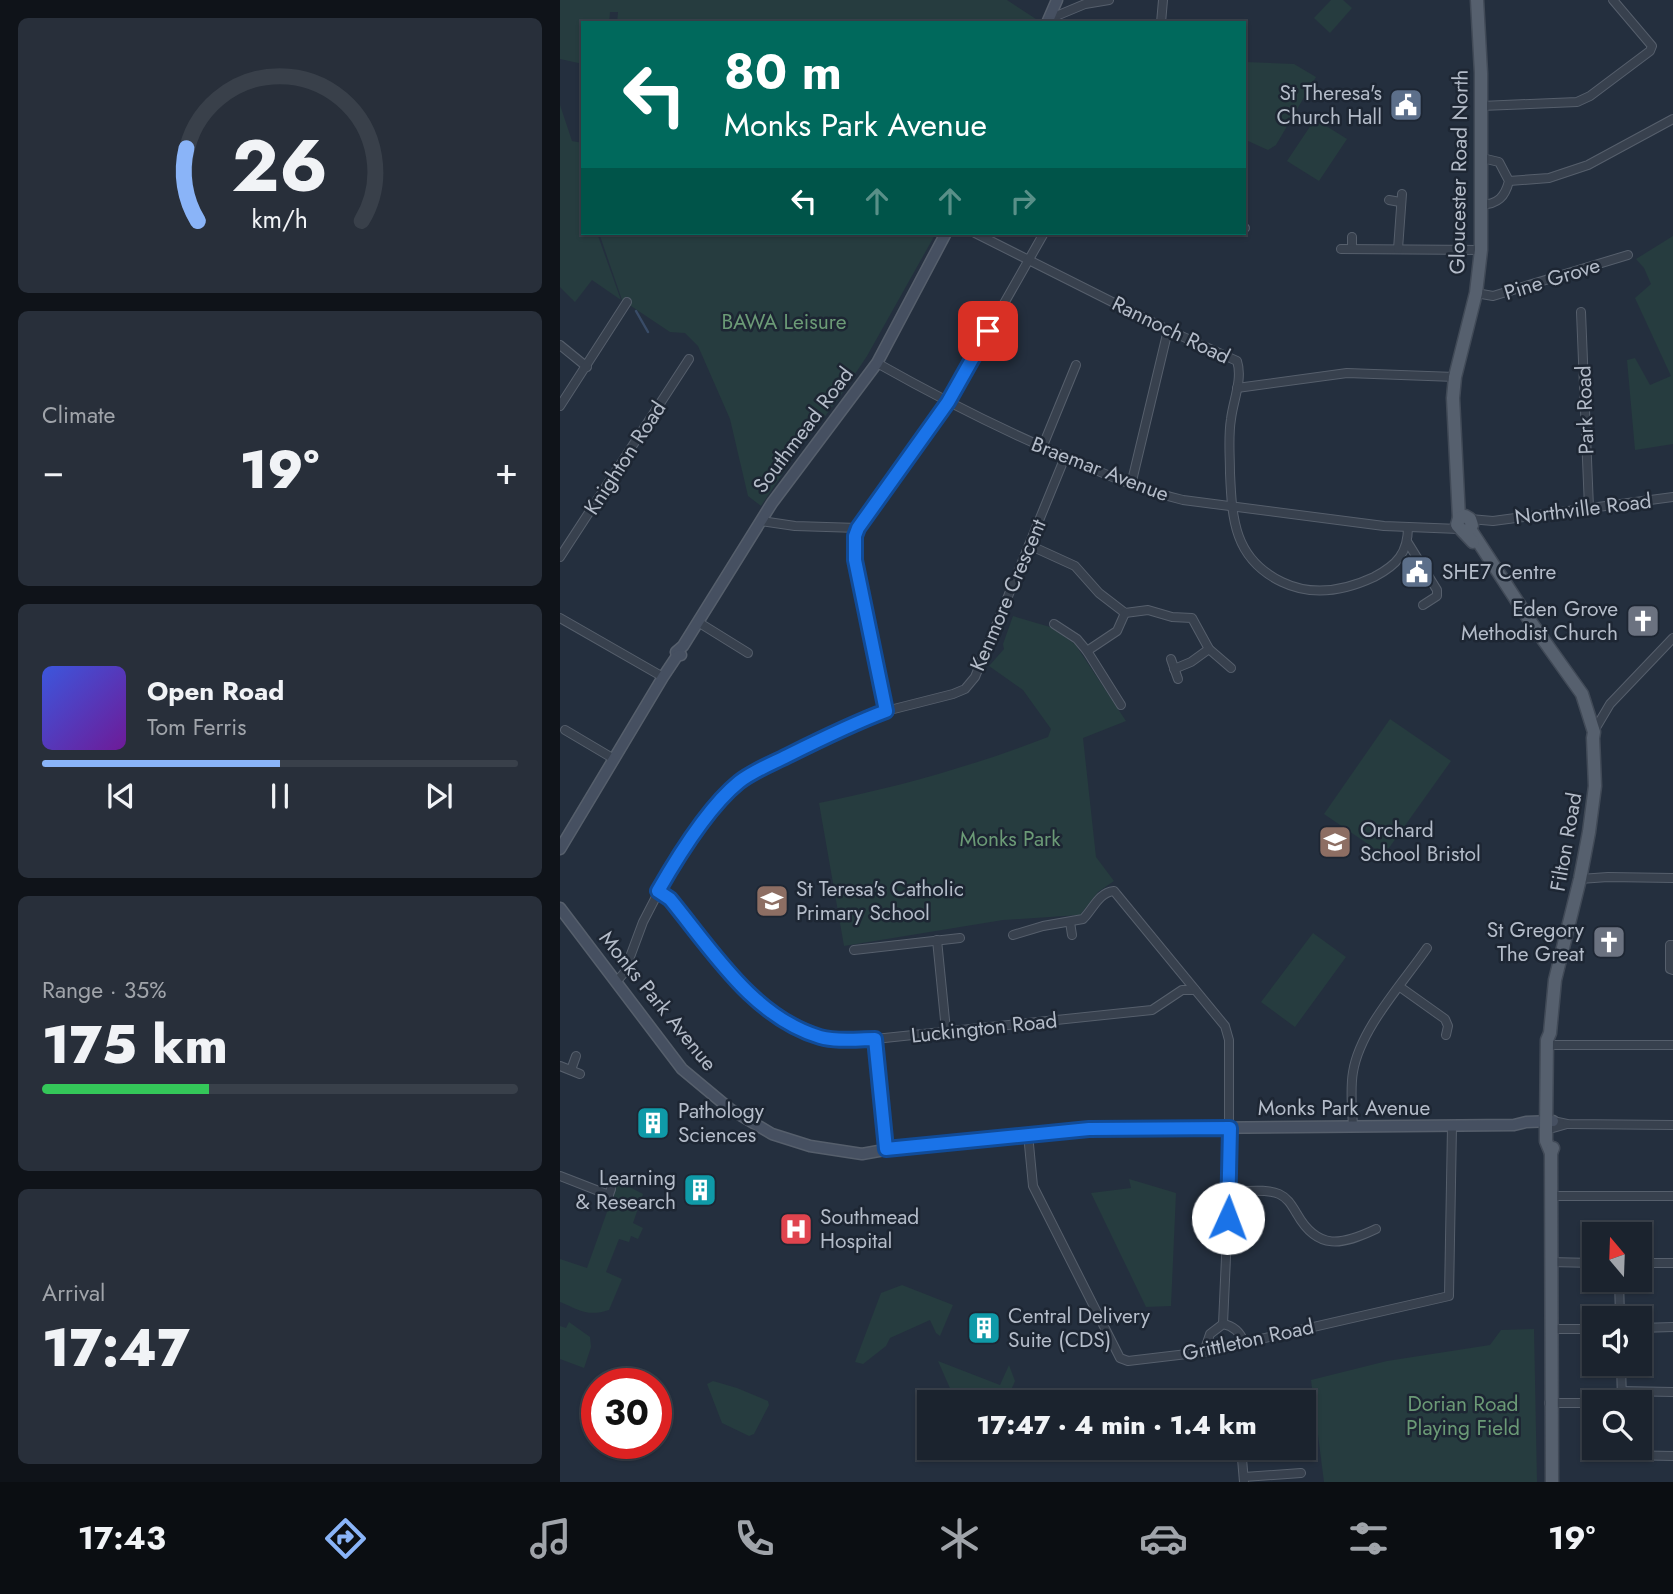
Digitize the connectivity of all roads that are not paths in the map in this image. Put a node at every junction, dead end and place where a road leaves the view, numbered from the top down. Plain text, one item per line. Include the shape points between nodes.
1 (1057, 0) edge
2 (1074, 0) edge
3 (1109, 0) edge
4 (1163, 0) edge
5 (1477, 0) edge
6 (1613, 0) edge
7 (1084, 4) junction
8 (1048, 21) edge
9 (1161, 21) edge
10 (1487, 106) junction
11 (1673, 118) edge
12 (1482, 158) junction
13 (1509, 181) junction
14 (1389, 200) dead end
15 (1481, 205) junction
16 (946, 235) edge
17 (979, 235) edge
18 (1043, 235) edge
19 (1352, 237) dead end
20 (1341, 249) dead end
21 (1352, 249) junction
22 (1398, 249) junction
23 (1481, 250) junction
24 (1628, 256) dead end
25 (1029, 259) junction
26 (1476, 293) junction
27 (627, 302) dead end
28 (1581, 312) dead end
29 (1168, 330) junction
30 (560, 345) edge
31 (689, 359) dead end
32 (877, 363) junction
33 (1076, 365) dead end
34 (587, 367) junction
35 (1455, 377) junction
36 (1237, 388) junction
37 (948, 402) junction
38 (560, 406) edge
39 (1042, 448) junction
40 (1065, 457) junction
41 (1130, 485) junction
42 (1673, 498) edge
43 (772, 503) junction
44 (1231, 507) junction
45 (1590, 508) junction
46 (761, 521) junction
47 (780, 522) junction
48 (1465, 524) junction
49 (1408, 527) junction
50 (858, 528) junction
51 (1408, 543) junction
52 (1029, 545) junction
53 (560, 557) edge
54 (1423, 605) dead end
55 (1125, 613) junction
56 (560, 618) edge
57 (698, 622) junction
58 (1055, 624) dead end
59 (1671, 643) edge
60 (1209, 649) junction
61 (1087, 650) junction
62 (748, 653) dead end
63 (1171, 659) dead end
64 (1231, 668) dead end
65 (1174, 669) junction
66 (663, 677) junction
67 (1178, 679) dead end
68 (1576, 687) junction
69 (1610, 704) junction
70 (1121, 705) dead end
71 (1588, 708) junction
72 (886, 711) junction
73 (565, 730) dead end
74 (1593, 735) junction
75 (614, 759) junction
76 (560, 849) edge
77 (1673, 878) edge
78 (1580, 879) junction
79 (658, 891) junction
80 (560, 908) edge
81 (1070, 922) junction
82 (1013, 935) dead end
83 (1072, 935) dead end
84 (960, 938) dead end
85 (937, 940) junction
86 (1673, 945) edge
87 (1427, 948) dead end
88 (854, 950) dead end
89 (1673, 970) edge
90 (616, 982) junction
91 (1400, 988) junction
92 (1195, 990) junction
93 (946, 1030) junction
94 (1446, 1035) dead end
95 (875, 1039) junction
96 (1552, 1039) junction
97 (1673, 1045) edge
98 (576, 1056) dead end
99 (560, 1066) edge
100 (571, 1070) junction
101 (580, 1074) dead end
102 (1549, 1124) junction
103 (1673, 1125) edge
104 (1353, 1126) junction
105 (1452, 1126) junction
106 (1230, 1128) junction
107 (1028, 1134) junction
108 (886, 1149) junction
109 (560, 1176) edge
110 (1229, 1191) junction
111 (609, 1196) dead end
112 (1550, 1196) junction
113 (1673, 1196) edge
114 (1376, 1229) dead end
115 (1550, 1262) junction
116 (1582, 1262) edge
117 (1652, 1263) edge
118 (1673, 1263) edge
119 (1223, 1324) junction
120 (1673, 1327) edge
121 (1652, 1328) edge
122 (1550, 1329) junction
123 (1582, 1329) edge
124 (1244, 1342) junction
125 (1204, 1352) junction
126 (1652, 1392) edge
127 (1673, 1392) edge
128 (1551, 1403) junction
129 (1582, 1403) edge
130 (1652, 1454) edge
131 (1673, 1457) edge
132 (1242, 1460) edge
133 (1301, 1473) dead end
134 (1287, 1478) edge
135 (1244, 1480) edge
136 (1552, 1482) edge

1 - 8 street
2 - 7 street
3 - 7 street
4 - 9 street
5 - 10 main road, Gloucester Road North
6 - 10 street via 1651,46 1650,51 1577,102
7 - 8 street
10 - 12 main road, Gloucester Road North
11 - 13 street via 1588,165 1549,178
12 - 13 street via 1499,162
12 - 15 main road, Gloucester Road North
13 - 15 street via 1504,197
14 - 22 street via 1401,198
15 - 23 main road, Gloucester Road North
16 - 32 street, Southmead Road
17 - 25 street, Rannoch Road
18 - 25 street
19 - 21 street
20 - 21 street
21 - 22 street
22 - 23 street
23 - 26 main road, Gloucester Road North
24 - 26 street, Pine Grove via 1493,296
25 - 29 street, Rannoch Road
25 - 37 street
26 - 35 main road, Gloucester Road North
27 - 34 street
28 - 45 street, Park Road
29 - 36 street, Rannoch Road via 1237,361
29 - 41 street
30 - 34 street
31 - 53 street, Knighton Road
32 - 37 street, Braemar Avenue
32 - 43 street, Southmead Road
33 - 39 street
34 - 38 street
35 - 36 street via 1348,373
35 - 48 main road, Gloucester Road North via 1457,468
36 - 44 street, Rannoch Road via 1230,434
37 - 39 street, Braemar Avenue
37 - 50 street
39 - 40 street, Braemar Avenue
40 - 41 street, Braemar Avenue
40 - 52 street, Kenmore Crescent
41 - 44 street, Braemar Avenue
42 - 45 street, Northville Road
43 - 46 street, Southmead Road
43 - 47 street
44 - 49 street, Braemar Avenue
44 - 51 street, Rannoch Road via 1236,532 1252,559 1276,579 1307,591 1362,583 1391,566
45 - 48 street, Northville Road
46 - 47 street
46 - 57 street, Southmead Road
47 - 50 street
48 - 49 street, Braemar Avenue
48 - 68 main road, Filton Road
49 - 51 street
50 - 72 street via 855,560
51 - 54 street via 1437,590 1437,596
52 - 55 street via 1076,566 1099,593
52 - 72 street, Kenmore Crescent via 975,677 965,689
55 - 60 street via 1148,610 1189,616
55 - 61 street via 1117,631
56 - 66 street
57 - 62 street
57 - 66 street, Southmead Road
58 - 61 street
59 - 69 street
60 - 64 street
60 - 65 street
61 - 70 street
63 - 65 street
65 - 67 street
66 - 75 street, Southmead Road
68 - 71 main road, Filton Road
68 - 74 main road, Filton Road via 1588,733
69 - 71 street via 1598,711
69 - 74 street
71 - 74 main road, Filton Road
72 - 79 street via 830,734 738,783 689,841
73 - 75 street
74 - 78 main road, Filton Road via 1595,786
75 - 76 street, Southmead Road
77 - 78 street
78 - 96 main road, Filton Road via 1555,980
79 - 90 street
79 - 95 street, Luckington Road via 670,899 738,982 777,1017 822,1038
80 - 90 street, Monks Park Avenue
81 - 82 street via 1021,928
81 - 83 street
81 - 92 street via 1083,919 1096,901 1114,891
84 - 85 street
85 - 88 street
85 - 93 street
86 - 89 street
87 - 91 street
90 - 108 street, Monks Park Avenue via 682,1069 751,1123 810,1146 862,1154
91 - 94 street via 1445,1019
91 - 104 street via 1368,1034 1355,1063
92 - 93 street, Luckington Road via 1182,990 1152,1010
92 - 106 street via 1223,1022 1229,1040
93 - 95 street, Luckington Road
95 - 108 street
96 - 97 street
96 - 102 main road, Filton Road
98 - 100 street
99 - 100 street
100 - 101 street
102 - 103 street
102 - 105 street, Monks Park Avenue
102 - 112 main road, Filton Road via 1553,1148
104 - 105 street, Monks Park Avenue
104 - 106 street, Monks Park Avenue
105 - 124 street, Grittleton Road via 1449,1296
106 - 107 street, Monks Park Avenue
106 - 110 street
107 - 108 street, Monks Park Avenue
107 - 125 street, Grittleton Road via 1033,1186 1120,1358 1128,1361
109 - 111 street
110 - 114 street via 1277,1193 1291,1204 1306,1229 1324,1241 1348,1241
110 - 119 street
112 - 113 street
112 - 115 main road, Filton Road
115 - 116 street
115 - 122 main road, Filton Road
117 - 118 street
119 - 124 street via 1231,1325
119 - 125 street via 1210,1335
120 - 121 street
122 - 123 street
122 - 128 main road, Filton Road
124 - 125 street, Grittleton Road
126 - 127 street
128 - 129 street
128 - 136 main road, Filton Road
130 - 131 street
132 - 135 street
133 - 134 street
134 - 135 street

